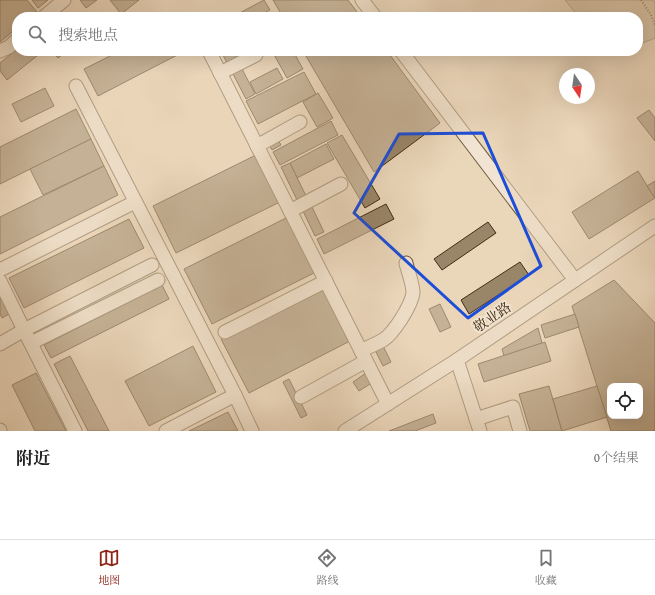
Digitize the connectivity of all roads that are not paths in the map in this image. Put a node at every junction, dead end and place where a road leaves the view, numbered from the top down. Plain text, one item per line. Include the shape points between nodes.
1 (64, 0) edge
2 (362, 0) edge
3 (50, 12) edge
4 (371, 12) edge
5 (12, 44) edge
6 (0, 51) edge
7 (212, 56) edge
8 (254, 56) edge
9 (405, 56) edge
10 (220, 73) junction
11 (76, 86) dead end
12 (300, 122) dead end
13 (257, 146) junction
14 (341, 184) dead end
15 (135, 202) junction
16 (290, 211) junction
17 (655, 226) edge
18 (406, 263) dead end
19 (152, 266) dead end
20 (0, 270) edge
21 (158, 280) dead end
22 (575, 280) junction
23 (0, 281) edge
24 (326, 281) junction
25 (24, 330) junction
26 (226, 332) dead end
27 (31, 343) junction
28 (0, 344) edge
29 (363, 356) junction
30 (458, 360) junction
31 (235, 396) junction
32 (301, 397) dead end
33 (388, 404) junction
34 (478, 425) edge
35 (75, 431) edge
36 (166, 431) edge
37 (252, 431) edge
38 (345, 431) edge
39 (520, 431) edge

1 - 3 street
2 - 4 street
5 - 6 street
7 - 10 street
8 - 10 street
9 - 22 street
10 - 13 street
11 - 15 street
12 - 13 street
13 - 16 street
14 - 16 street
15 - 20 street
15 - 31 street
16 - 24 street
17 - 22 street, 敬业路
18 - 29 street via 413,293 411,301 396,326
19 - 25 street
21 - 27 street
22 - 30 street, 敬业路
23 - 25 street
24 - 26 street
24 - 29 street
25 - 27 street
25 - 28 street
27 - 35 street
29 - 32 street
29 - 33 street
30 - 33 street, 敬业路
30 - 34 street
31 - 36 street
31 - 37 street
33 - 38 street, 敬业路
34 - 39 street via 513,407

